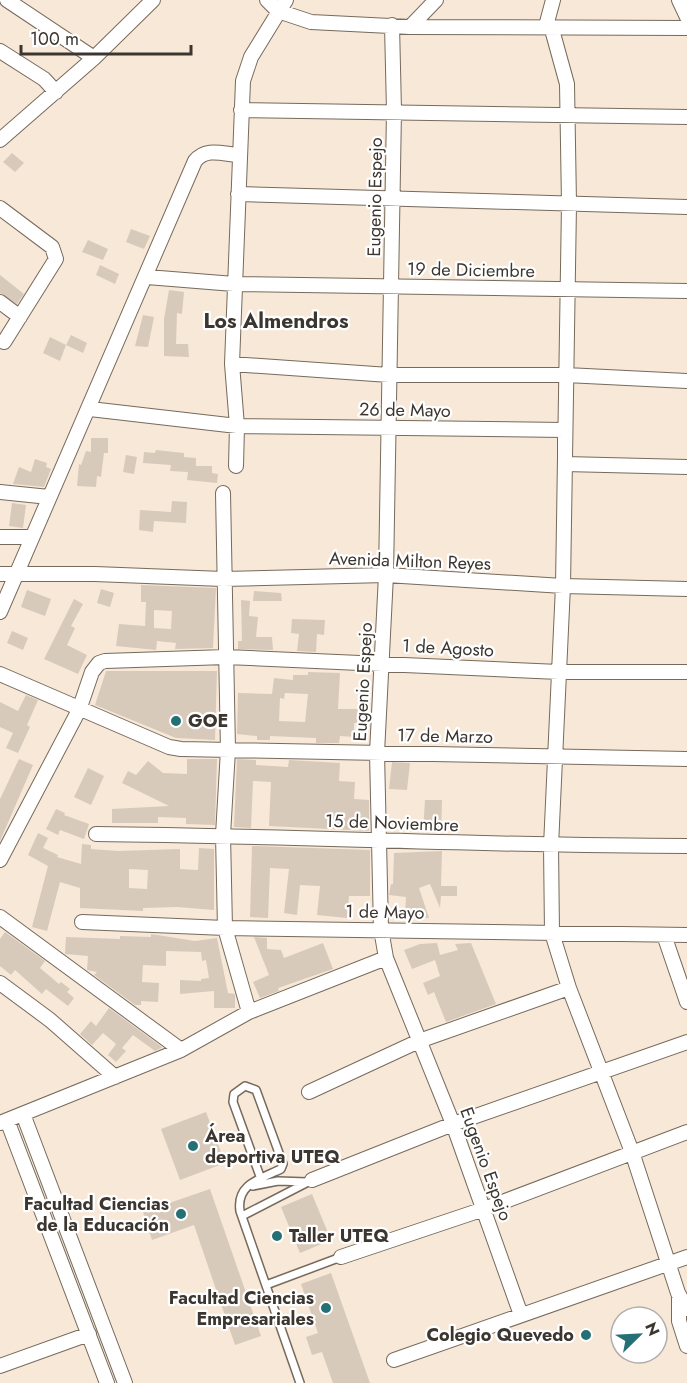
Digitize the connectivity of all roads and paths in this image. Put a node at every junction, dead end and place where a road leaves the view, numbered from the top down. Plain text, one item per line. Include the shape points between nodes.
1 (7, 0) edge
2 (153, 0) edge
3 (267, 0) edge
4 (436, 0) edge
5 (553, 0) edge
6 (679, 0) edge
7 (282, 6) edge
8 (687, 17) edge
9 (392, 25) junction
10 (549, 26) junction
11 (410, 27) junction
12 (687, 28) edge
13 (0, 51) edge
14 (94, 58) junction
15 (56, 92) junction
16 (242, 110) junction
17 (394, 111) junction
18 (568, 116) junction
19 (687, 117) edge
20 (1, 137) edge
21 (238, 156) junction
22 (238, 194) junction
23 (393, 197) junction
24 (569, 204) junction
25 (687, 207) edge
26 (0, 208) edge
27 (147, 277) junction
28 (234, 284) junction
29 (392, 287) junction
30 (566, 290) junction
31 (687, 291) edge
32 (0, 302) edge
33 (20, 317) junction
34 (4, 342) dead end
35 (232, 364) junction
36 (390, 375) junction
37 (566, 375) junction
38 (687, 381) edge
39 (90, 409) junction
40 (237, 426) junction
41 (387, 428) junction
42 (565, 464) junction
43 (237, 466) dead end
44 (687, 466) edge
45 (0, 492) edge
46 (223, 493) dead end
47 (49, 497) junction
48 (0, 537) edge
49 (32, 537) junction
50 (0, 574) edge
51 (16, 575) junction
52 (386, 575) junction
53 (223, 579) junction
54 (563, 586) junction
55 (687, 589) edge
56 (0, 612) edge
57 (226, 657) junction
58 (383, 663) junction
59 (559, 672) junction
60 (687, 672) edge
61 (0, 674) edge
62 (79, 710) junction
63 (228, 750) junction
64 (376, 753) junction
65 (555, 757) junction
66 (687, 759) edge
67 (96, 834) dead end
68 (223, 835) junction
69 (377, 841) junction
70 (551, 846) junction
71 (687, 846) edge
72 (0, 860) edge
73 (0, 917) edge
74 (82, 922) dead end
75 (225, 928) junction
76 (381, 929) junction
77 (552, 933) junction
78 (664, 935) junction
79 (687, 935) edge
80 (386, 958) junction
81 (0, 983) edge
82 (570, 988) junction
83 (687, 1002) edge
84 (249, 1012) junction
85 (419, 1041) junction
86 (687, 1042) edge
87 (182, 1050) junction
88 (601, 1071) junction
89 (115, 1077) junction
90 (309, 1092) dead end
91 (23, 1114) junction
92 (3, 1121) edge
93 (453, 1124) junction
94 (687, 1132) edge
95 (632, 1152) junction
96 (261, 1179) junction
97 (312, 1180) junction
98 (245, 1187) junction
99 (484, 1209) junction
100 (242, 1216) junction
101 (341, 1257) joint
102 (687, 1257) edge
103 (669, 1264) junction
104 (266, 1285) junction
105 (678, 1293) junction
106 (687, 1309) edge
107 (521, 1315) junction
108 (88, 1334) junction
109 (687, 1346) edge
110 (394, 1359) dead end
111 (0, 1366) edge
112 (107, 1383) edge
113 (125, 1383) edge
114 (300, 1383) edge

1 - 14 street
2 - 14 street
3 - 7 street
4 - 11 street
5 - 10 street
6 - 8 street
7 - 9 street via 311,22
7 - 16 street via 246,69
9 - 11 street
9 - 17 street, Eugenio Espejo
10 - 11 street
10 - 12 street
10 - 18 street via 567,84
13 - 15 street via 44,79
14 - 15 street
15 - 20 street
16 - 17 street
16 - 21 street
17 - 18 street
17 - 23 street, Eugenio Espejo
18 - 19 street
18 - 24 street
21 - 22 street
21 - 27 street via 209,152 195,161
22 - 23 street
22 - 28 street
23 - 24 street
23 - 29 street, Eugenio Espejo
24 - 25 street
24 - 30 street
26 - 33 street via 52,247 55,255 54,264
27 - 28 street, 19 de Diciembre
27 - 39 street
28 - 29 street, 19 de Diciembre
28 - 35 street
29 - 30 street, 19 de Diciembre
29 - 36 street, Eugenio Espejo
30 - 31 street, 19 de Diciembre
30 - 37 street
32 - 33 street
33 - 34 street
35 - 36 street
35 - 40 street
36 - 37 street
36 - 41 street, Eugenio Espejo
37 - 38 street
37 - 42 street
39 - 40 street, 26 de Mayo
39 - 47 street
40 - 41 street, 26 de Mayo
40 - 43 street
41 - 42 street, 26 de Mayo via 565,430
41 - 52 street, Eugenio Espejo
42 - 44 street
42 - 54 street
45 - 47 street
46 - 53 street
47 - 49 street
48 - 49 street
49 - 51 street
50 - 51 street, Avenida Milton Reyes
51 - 53 street, Avenida Milton Reyes
51 - 56 street
52 - 53 street, Avenida Milton Reyes
52 - 54 street, Avenida Milton Reyes
52 - 58 street, Eugenio Espejo
53 - 57 street
54 - 55 street, Avenida Milton Reyes
54 - 59 street
57 - 58 street, 1 de Agosto
57 - 62 street, 1 de Agosto via 99,663
57 - 63 street
58 - 59 street, 1 de Agosto
58 - 64 street, Eugenio Espejo
59 - 60 street, 1 de Agosto
59 - 65 street
61 - 62 street, 17 de Marzo
62 - 63 street, 17 de Marzo via 169,747
62 - 72 street
63 - 64 street, 17 de Marzo
63 - 68 street
64 - 65 street, 17 de Marzo
64 - 69 street, Eugenio Espejo
65 - 66 street, 17 de Marzo
65 - 70 street
67 - 68 street, 15 de Noviembre
68 - 69 street, 15 de Noviembre
68 - 75 street
69 - 70 street, 15 de Noviembre
69 - 76 street, Eugenio Espejo
70 - 71 street, 15 de Noviembre
70 - 77 street
73 - 87 street
74 - 75 street, 1 de Mayo
75 - 76 street, 1 de Mayo
75 - 84 street
76 - 77 street, 1 de Mayo
76 - 80 street, Eugenio Espejo
77 - 78 street, 1 de Mayo
77 - 82 street
78 - 79 street, 1 de Mayo
78 - 83 street
80 - 84 street
80 - 85 street, Eugenio Espejo
81 - 89 street
82 - 85 street
82 - 88 street
84 - 87 street
85 - 90 street
85 - 93 street, Eugenio Espejo
86 - 88 street
87 - 89 street
88 - 93 street
88 - 95 street
89 - 91 street
91 - 92 street
91 - 113 street
92 - 108 street
93 - 97 street
93 - 99 street, Eugenio Espejo
94 - 95 street
95 - 99 street
95 - 103 street
96 - 96 lane via 281,1169 283,1161 256,1090 245,1086 234,1094 233,1102
96 - 98 lane
97 - 98 lane
97 - 100 lane
98 - 100 lane via 238,1200
99 - 101 street
99 - 107 street, Eugenio Espejo
100 - 104 lane
101 - 104 lane
102 - 103 street
103 - 105 street
103 - 107 street
104 - 114 lane
105 - 106 street
105 - 109 street via 679,1321
107 - 110 street
108 - 111 street
108 - 112 street

